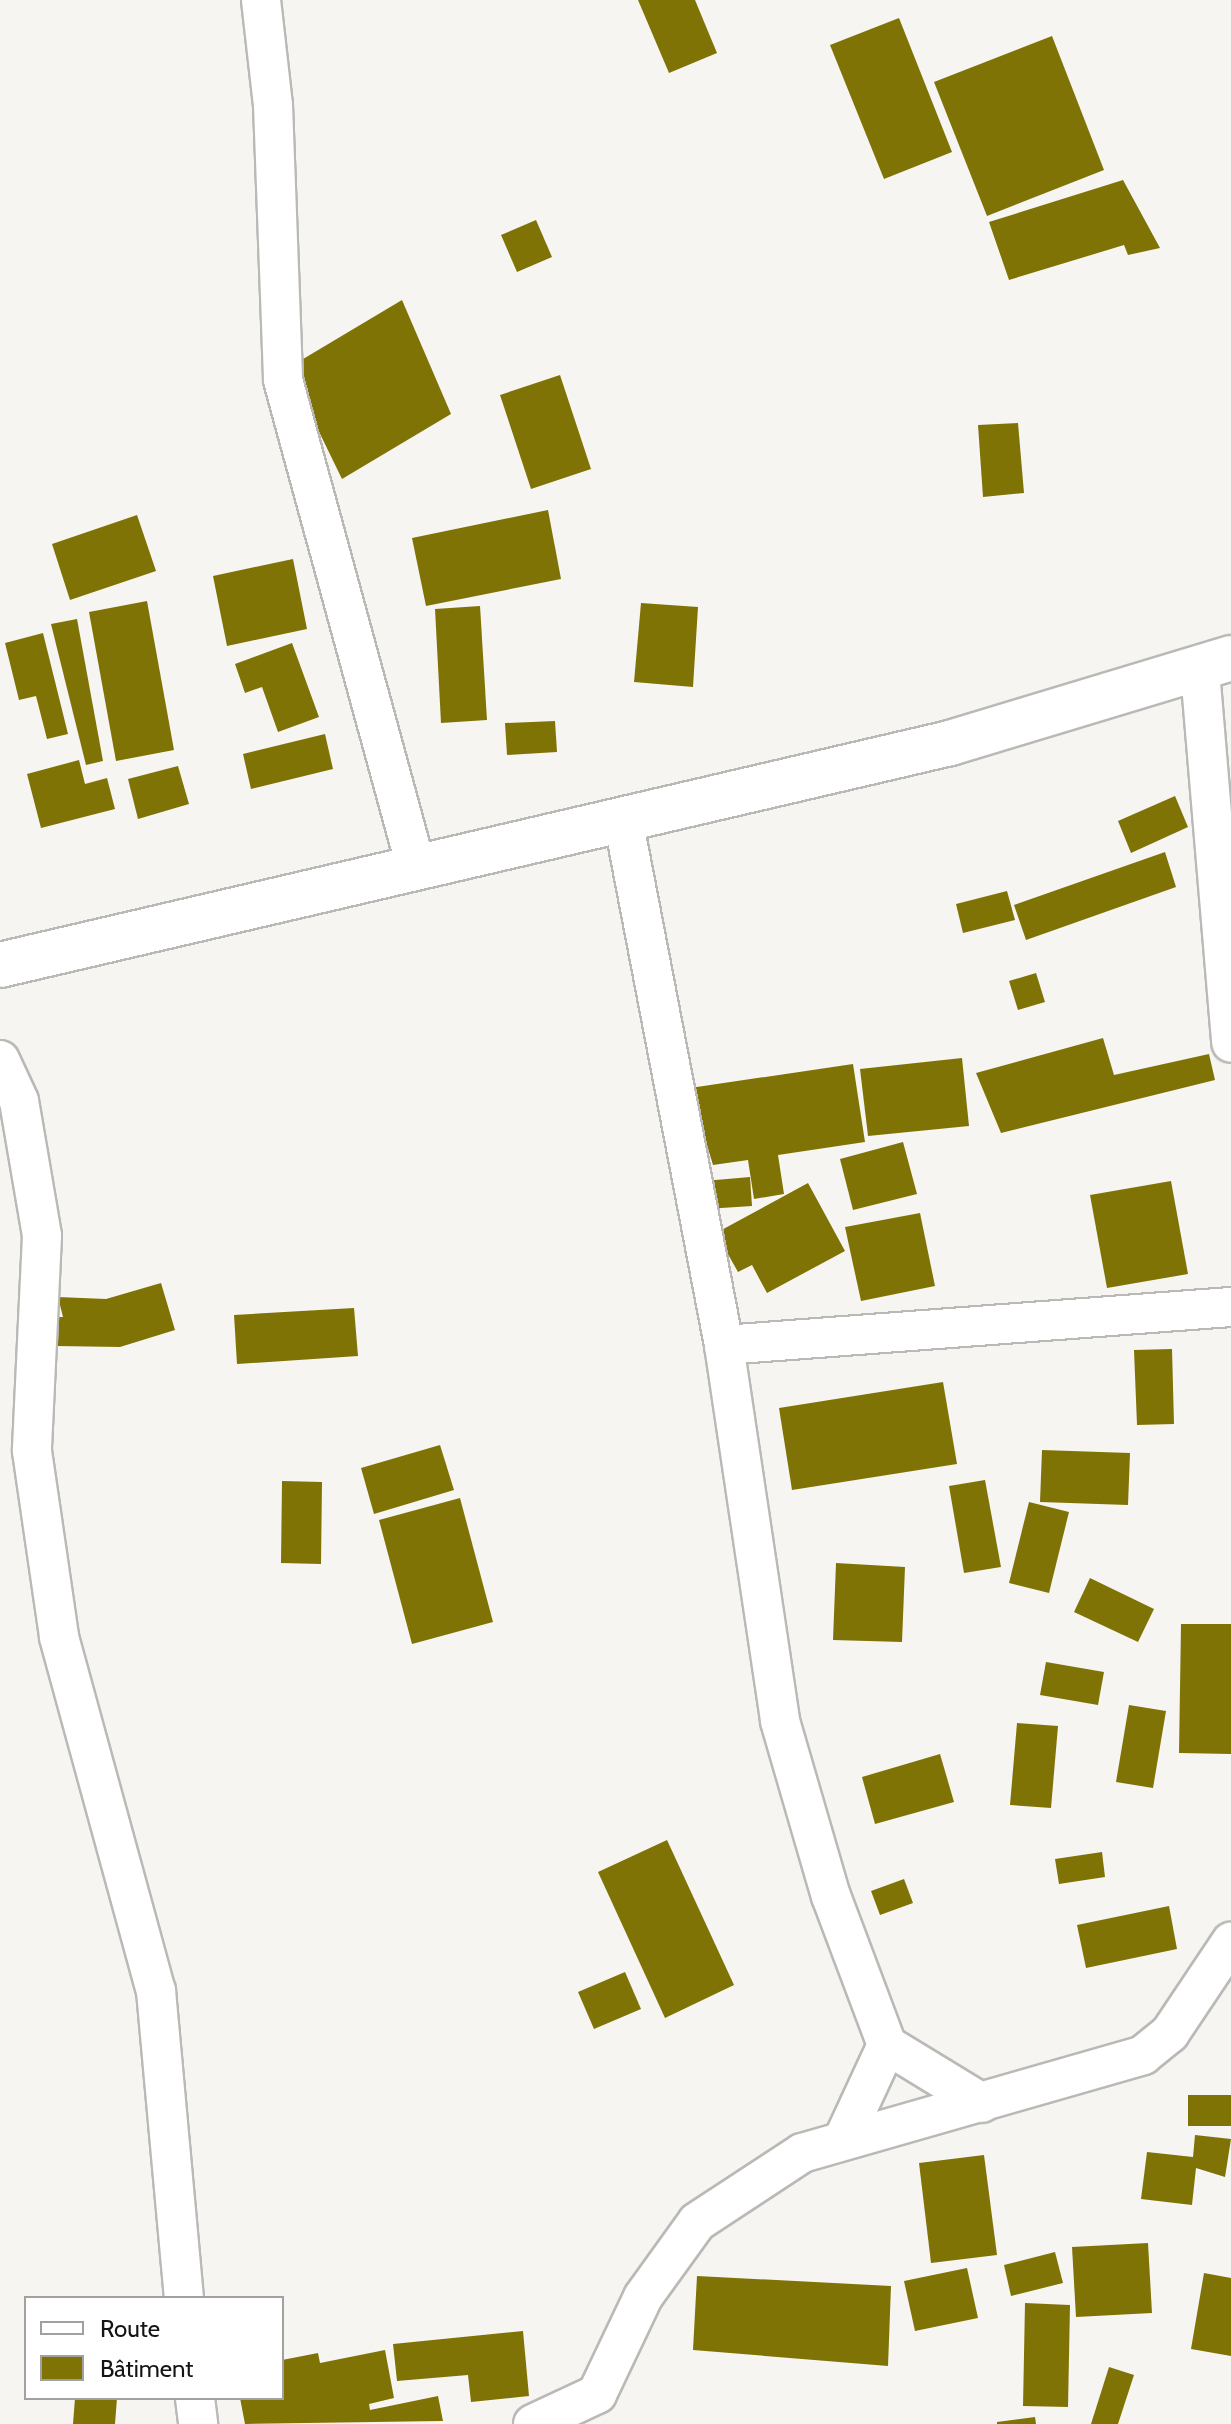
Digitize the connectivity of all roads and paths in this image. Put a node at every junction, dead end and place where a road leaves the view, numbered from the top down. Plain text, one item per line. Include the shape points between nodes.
1 (261, 0) edge
2 (1215, 664) edge
3 (623, 819) junction
4 (416, 867) junction
5 (0, 965) edge
6 (1231, 1043) edge
7 (0, 1060) edge
8 (1231, 1307) edge
9 (724, 1345) junction
10 (1231, 1942) edge
11 (887, 2045) junction
12 (982, 2103) junction
13 (843, 2140) junction
14 (184, 2296) edge
15 (195, 2400) edge
16 (594, 2409) edge
17 (198, 2424) edge
18 (533, 2424) edge

1 - 4 street via 273,105 283,380
2 - 3 main road via 950,743
2 - 6 street
3 - 4 main road
3 - 9 street
4 - 5 main road
7 - 14 street via 19,1101 42,1236 32,1451 59,1637 156,1991
8 - 9 street
9 - 11 street via 780,1721 831,1896
10 - 12 street via 1170,2033 1143,2055
11 - 12 street
11 - 13 street
12 - 13 street
13 - 16 street via 802,2153 697,2222 643,2297
15 - 17 street
16 - 18 street

